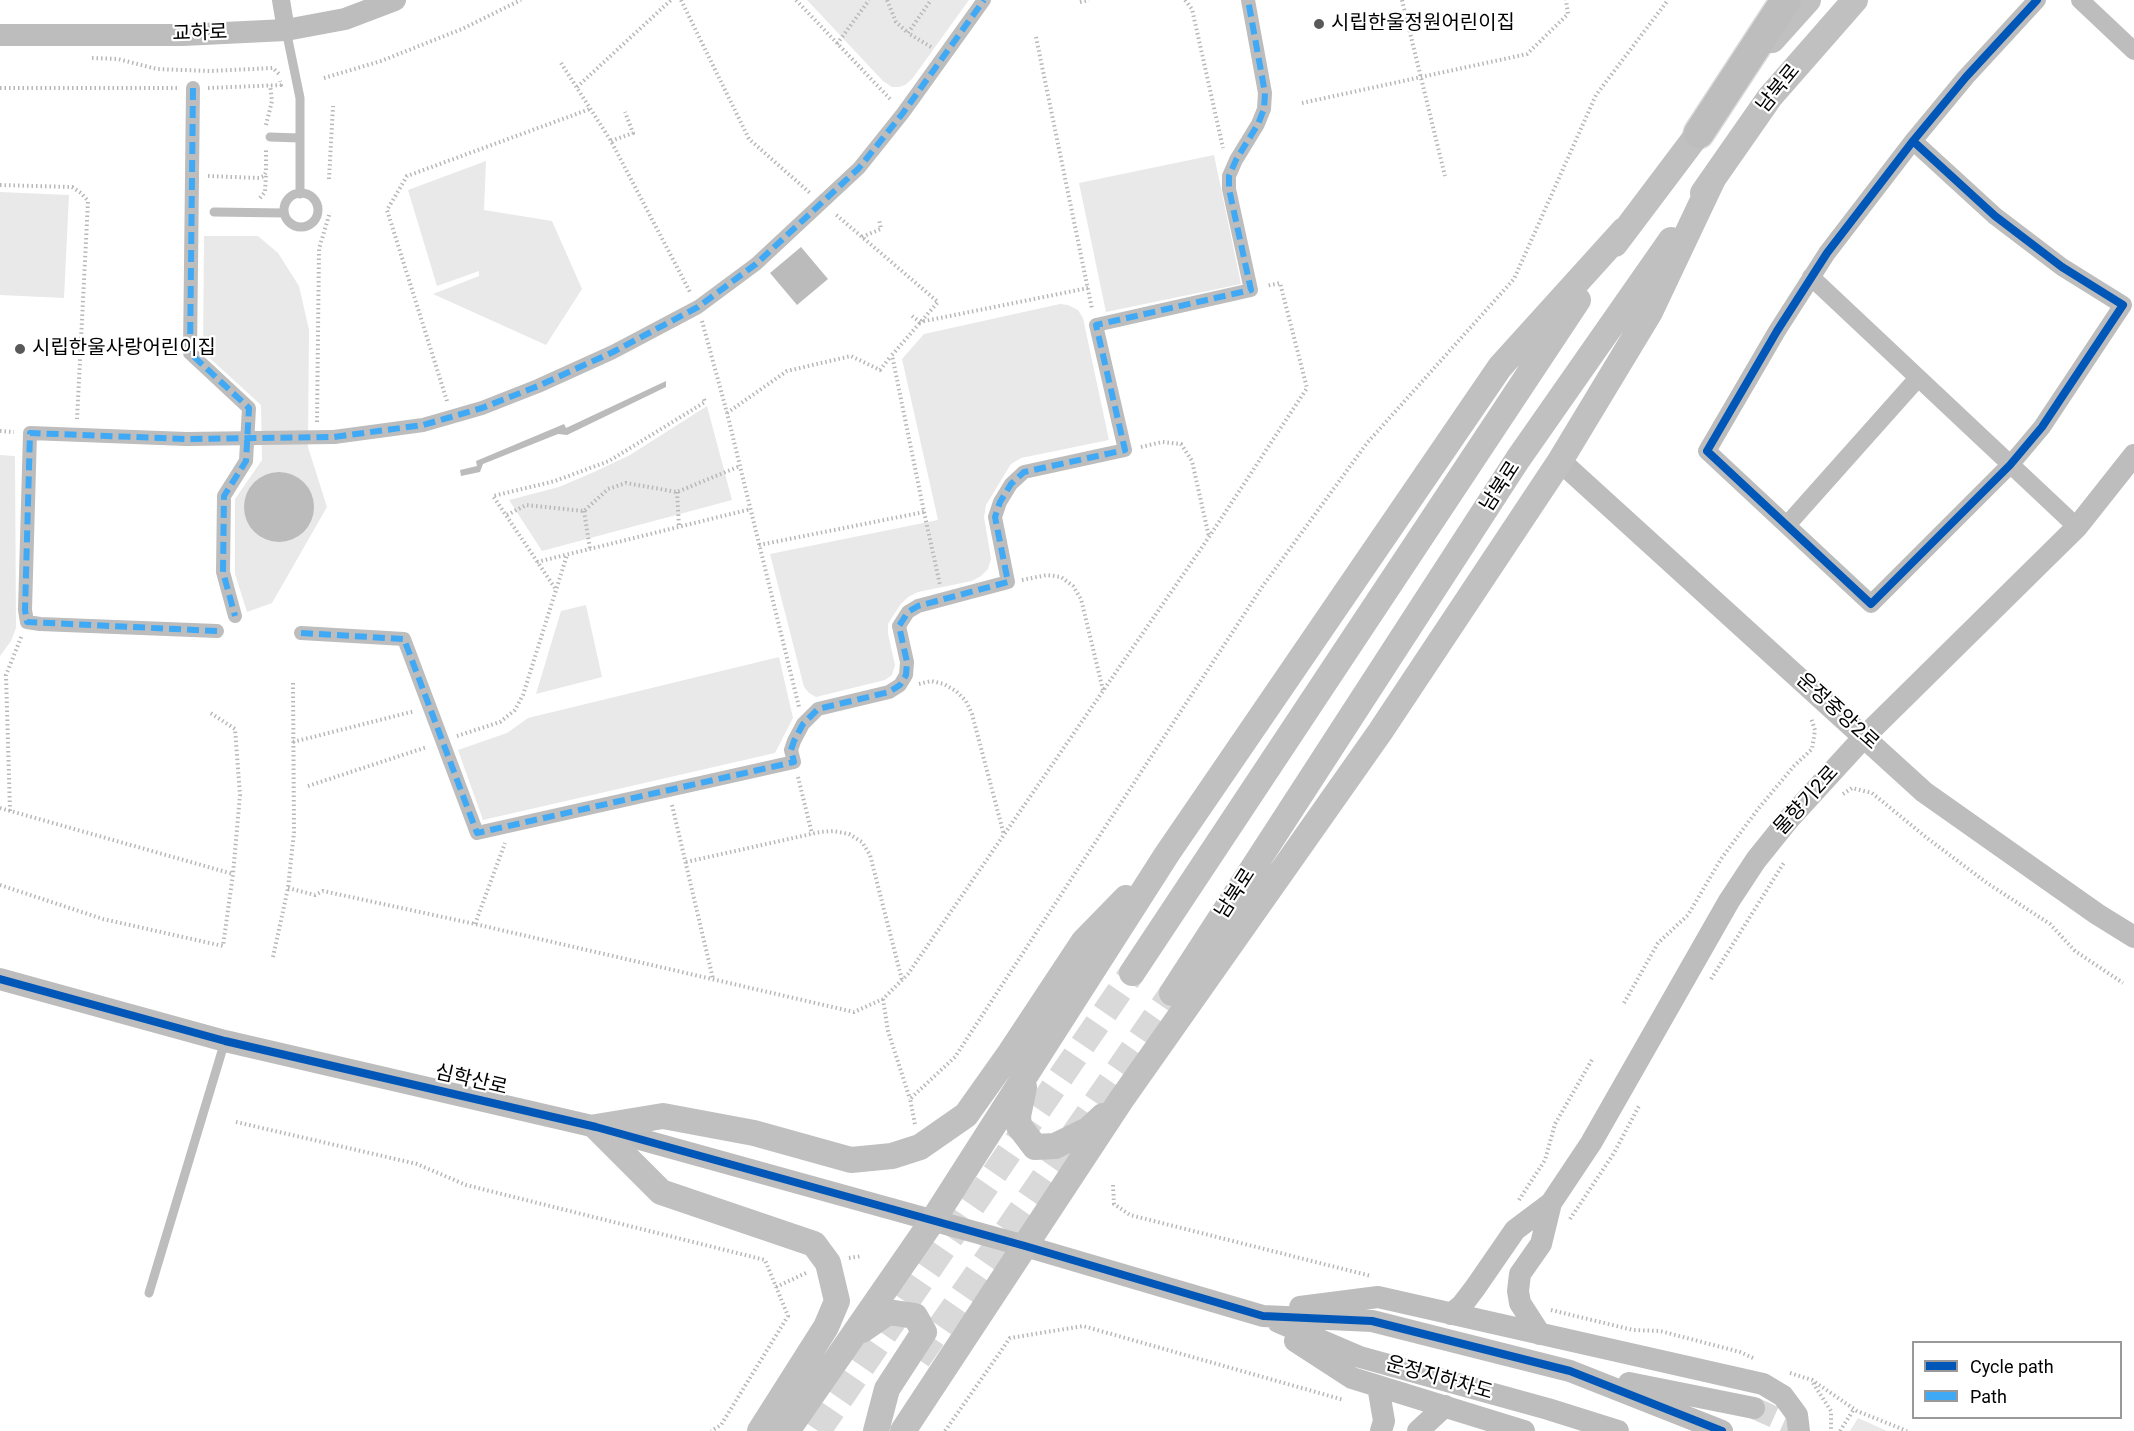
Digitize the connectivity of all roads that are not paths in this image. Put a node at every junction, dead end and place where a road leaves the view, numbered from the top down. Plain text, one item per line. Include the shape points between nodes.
1 (281, 0) edge
2 (395, 0) edge
3 (984, 0) edge
4 (1248, 0) edge
5 (1786, 0) edge
6 (1808, 0) edge
7 (1855, 0) edge
8 (2037, 0) edge
9 (2080, 0) edge
10 (286, 30) junction
11 (0, 35) edge
12 (2134, 51) edge
13 (193, 88) road end
14 (1699, 133) junction
15 (299, 138) junction
16 (268, 139) road end
17 (1913, 141) junction
18 (1713, 179) junction
19 (300, 194) junction
20 (214, 212) dead end
21 (285, 213) junction
22 (1624, 230) junction
23 (1811, 277) junction
24 (1918, 378) junction
25 (2134, 455) edge
26 (1560, 461) junction
27 (2010, 465) junction
28 (1787, 525) junction
29 (2077, 527) junction
30 (236, 616) dead end
31 (218, 631) dead end
32 (301, 633) dead end
33 (1864, 737) junction
34 (1167, 854) junction
35 (2134, 937) edge
36 (1132, 973) tunnel mouth
37 (0, 979) edge
38 (1172, 993) tunnel mouth
39 (225, 1041) junction
40 (1027, 1072) junction
41 (1121, 1100) junction
42 (596, 1127) junction
43 (1551, 1203) junction
44 (933, 1220) junction
45 (1025, 1246) junction
46 (149, 1293) dead end
47 (1451, 1314) junction
48 (1258, 1315) junction
49 (1540, 1334) junction
50 (852, 1338) junction
51 (1570, 1371) junction
52 (1378, 1386) junction
53 (1445, 1406) junction
54 (1754, 1408) tunnel mouth
55 (1548, 1409) junction
56 (760, 1431) edge
57 (787, 1431) edge
58 (876, 1431) edge
59 (903, 1431) edge
60 (1381, 1431) edge
61 (1418, 1431) edge
62 (1524, 1431) edge
63 (1593, 1431) edge
64 (1618, 1431) edge
65 (1722, 1431) edge
66 (1798, 1431) edge

1 - 10 street
2 - 10 street, 교하로 via 345,19
3 - 31 street, bridge via 859,168 756,264 698,307 613,352 482,408 423,425 334,437 186,439 30,433 27,622
4 - 32 street via 1264,109 1236,160 1229,176 1229,189 1251,290 1096,325 1125,450 1024,472 1011,484 995,517 1008,582 908,612 899,626 906,662 906,675 900,685 889,692 818,709 803,724 791,750 794,762 477,833 404,639
5 - 14 highway
6 - 14 main road, 남북로 via 1763,49
7 - 18 main road, 남북로 via 1770,97
8 - 17 street via 1966,76
9 - 12 street
10 - 11 street, 교하로 via 183,35
10 - 15 lane via 300,98
13 - 30 street via 190,353 249,408 246,460 224,496 223,572
14 - 22 main road, 남북로
15 - 16 lane
15 - 19 lane
17 - 23 street
17 - 27 street via 2003,223 2062,267 2123,305 2042,427
18 - 26 main road via 1650,312
18 - 38 main road, 남북로 via 1518,459
19 - 21 lane via 288,200
19 - 21 lane via 319,200 316,218 303,227 292,224
20 - 21 lane
22 - 34 main road via 1500,367
22 - 36 main road, 남북로
23 - 24 street
23 - 28 street via 1707,451
24 - 27 street
24 - 28 street
25 - 29 street, 물향기2로
26 - 33 street, 운정중앙2로
26 - 41 main road via 1380,732
27 - 28 street via 1871,604
27 - 29 street
29 - 33 street, 물향기2로
33 - 35 street, 운정중앙2로 via 1924,792
33 - 43 street, 물향기2로 via 1756,860 1591,1143
34 - 40 main road
34 - 42 main road via 1084,941 966,1115 920,1147 892,1156 851,1160 754,1133 663,1116
37 - 39 street, 심학산로
39 - 42 street, 심학산로
39 - 46 lane
40 - 41 main road via 1019,1126 1035,1147 1055,1146 1088,1130
40 - 44 main road
41 - 45 main road
42 - 44 street, 심학산로
42 - 56 main road via 661,1192 814,1245 828,1263 837,1301 826,1327
43 - 47 street via 1515,1230 1462,1305
43 - 49 street via 1541,1244 1520,1274 1518,1291 1520,1303
44 - 45 street, 심학산로
44 - 50 main road
45 - 48 street, 심학산로
45 - 59 main road
47 - 48 street via 1378,1297
47 - 49 street
48 - 51 street via 1372,1321
48 - 52 street via 1352,1378
48 - 55 street, 운정지하차도 via 1360,1357
49 - 66 street via 1763,1384 1782,1396 1797,1415
50 - 57 main road
50 - 58 main road via 888,1312 915,1316 924,1332 887,1389
51 - 54 street
51 - 65 street
52 - 53 street
52 - 60 street via 1384,1421
53 - 61 street
53 - 62 street
55 - 63 street
55 - 64 street, 운정지하차도

